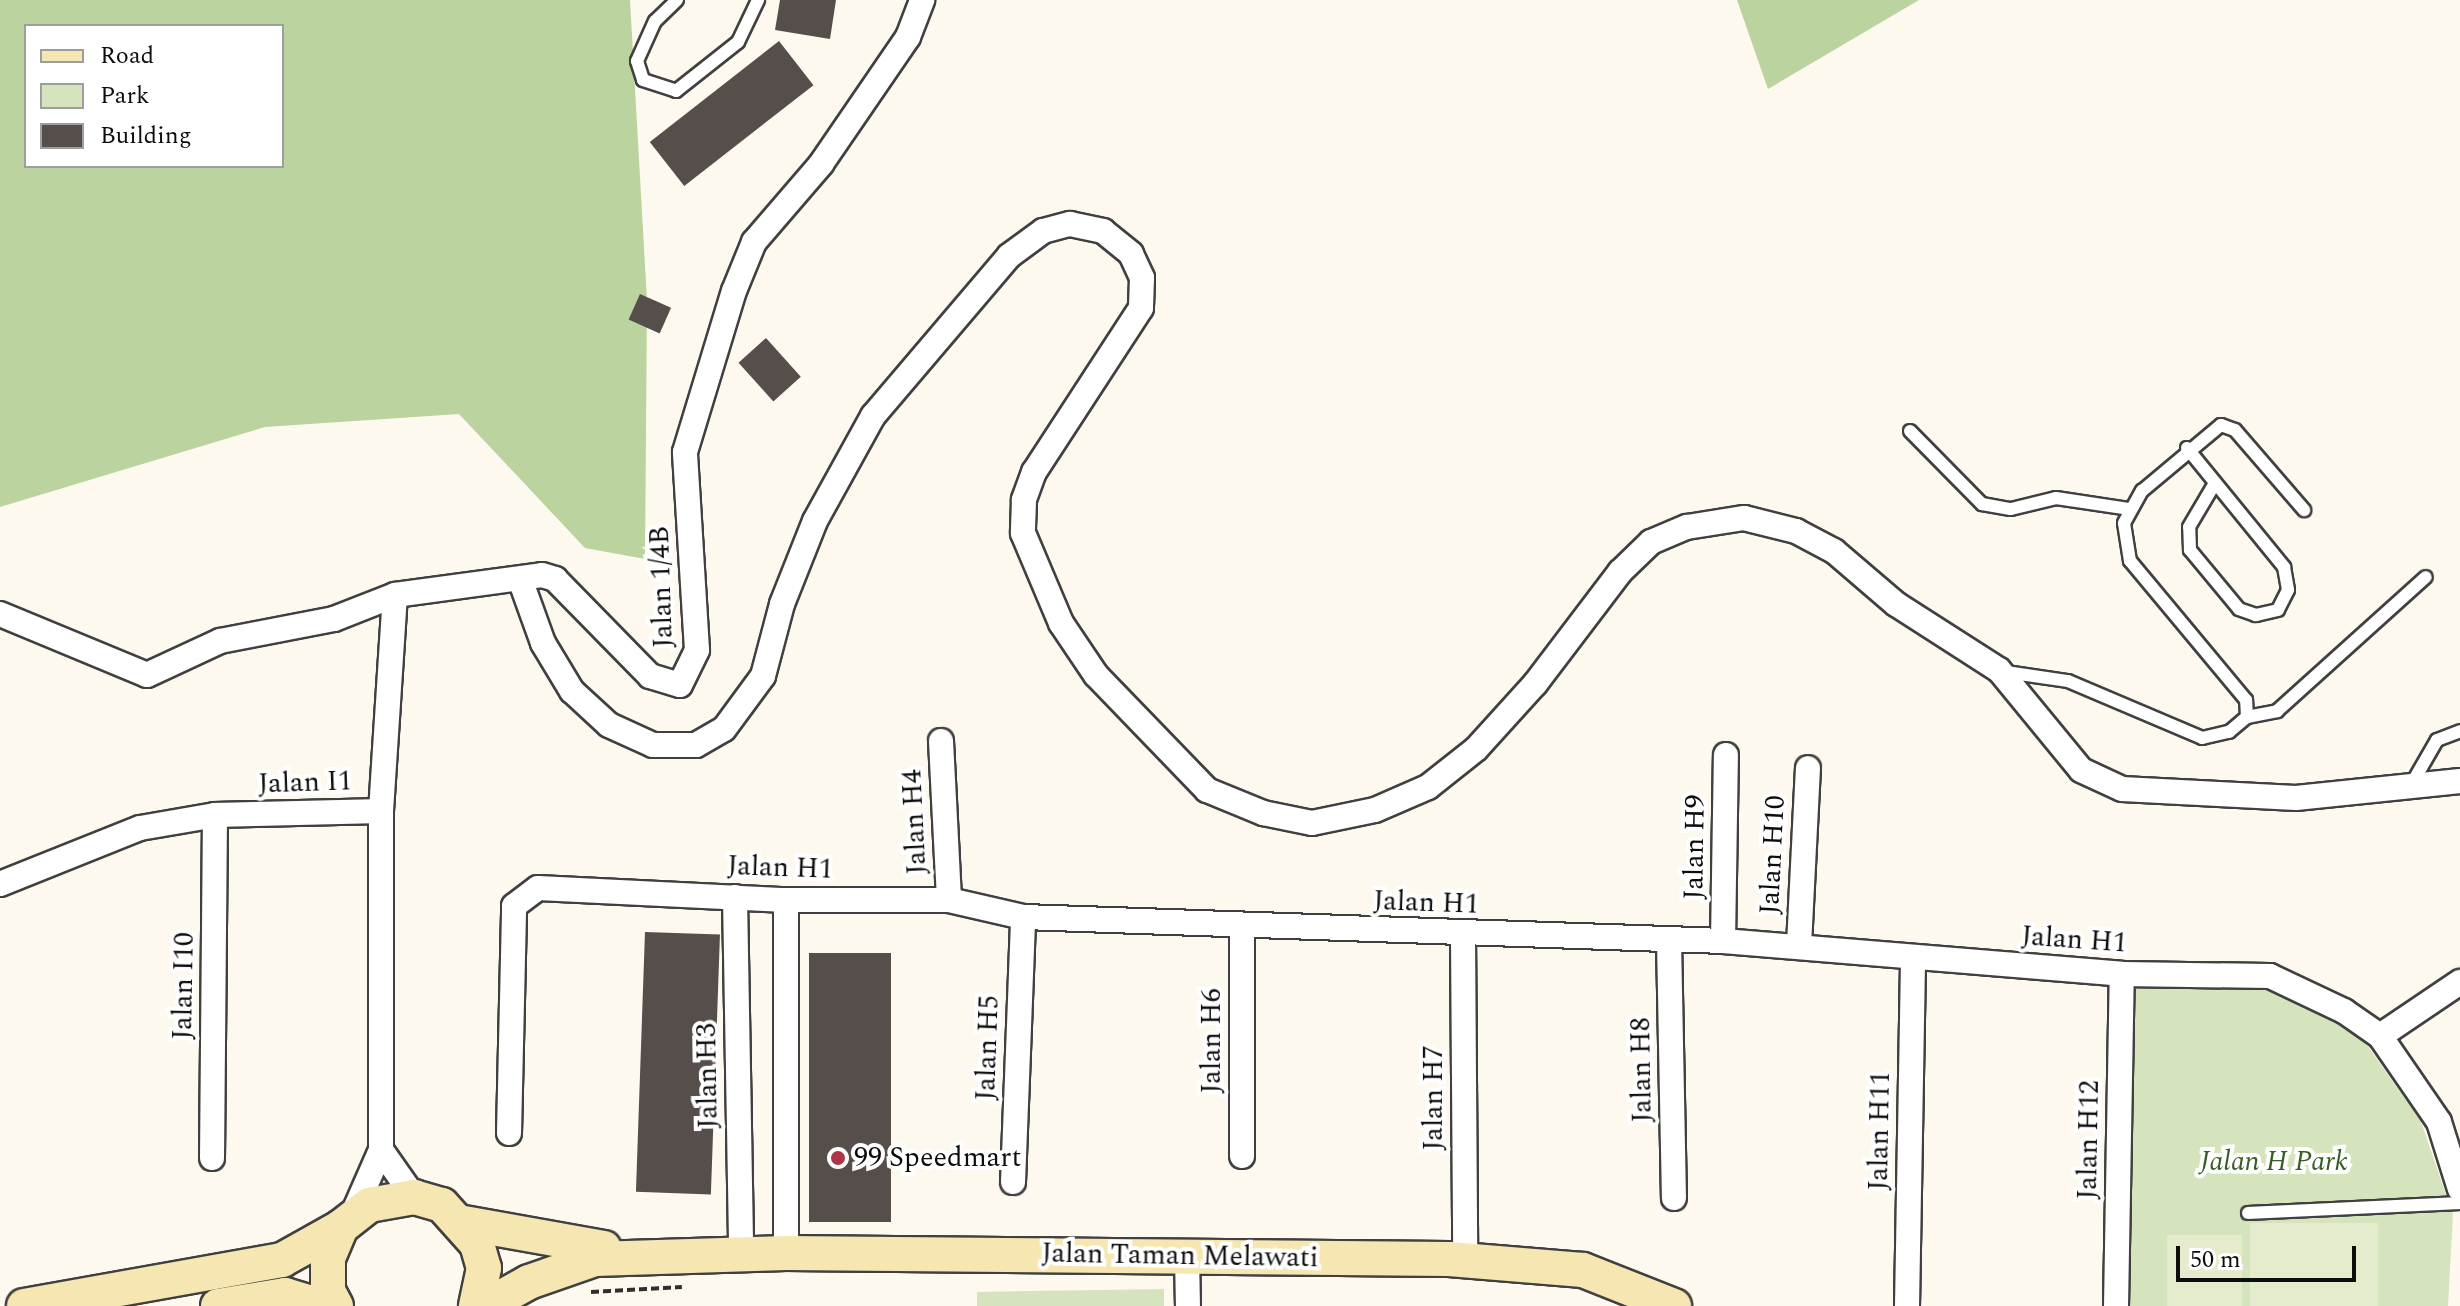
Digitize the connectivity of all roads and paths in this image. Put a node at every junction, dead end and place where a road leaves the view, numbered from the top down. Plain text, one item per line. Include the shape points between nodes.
1 (677, 0) edge
2 (758, 0) edge
3 (922, 0) edge
4 (1910, 431) dead end
5 (2187, 448) junction
6 (2215, 483) junction
7 (2130, 509) junction
8 (2304, 510) dead end
9 (2426, 577) dead end
10 (520, 579) junction
11 (395, 595) junction
12 (0, 614) edge
13 (1999, 670) junction
14 (2247, 717) junction
15 (2460, 731) edge
16 (941, 741) dead end
17 (1726, 755) dead end
18 (1808, 768) dead end
19 (2460, 781) edge
20 (2409, 788) junction
21 (381, 811) junction
22 (215, 815) junction
23 (0, 884) edge
24 (735, 897) junction
25 (786, 900) junction
26 (949, 900) junction
27 (1023, 917) junction
28 (1242, 926) junction
29 (1463, 935) junction
30 (1669, 940) junction
31 (1723, 941) junction
32 (1799, 945) junction
33 (1913, 957) junction
34 (2122, 974) junction
35 (2460, 982) edge
36 (2380, 1036) junction
37 (509, 1133) dead end
38 (381, 1150) junction
39 (1242, 1156) dead end
40 (212, 1158) dead end
41 (1013, 1182) dead end
42 (2460, 1189) edge
43 (414, 1197) junction
44 (1674, 1198) dead end
45 (2460, 1203) edge
46 (2248, 1213) dead end
47 (347, 1222) junction
48 (464, 1223) junction
49 (741, 1253) junction
50 (786, 1253) junction
51 (680, 1254) junction
52 (1187, 1256) junction
53 (1465, 1260) junction
54 (24, 1306) edge
55 (218, 1306) edge
56 (321, 1306) edge
57 (336, 1306) edge
58 (476, 1306) edge
59 (486, 1306) edge
60 (1188, 1306) edge
61 (1674, 1306) edge
62 (1907, 1306) edge
63 (2116, 1306) edge

1 - 2 lane via 655,21 637,61 643,80 676,91 738,42
3 - 10 street, Jalan 1/4B via 908,37 821,164 754,242 734,291 685,452 697,650 692,671 680,685 665,685 633,661 555,579
4 - 7 lane via 1982,504 2011,509 2056,498
5 - 6 lane
5 - 7 lane
5 - 8 lane via 2221,425 2235,430
6 - 6 lane via 2284,567 2288,590 2278,610 2256,615 2239,609 2190,550 2189,527
7 - 14 lane via 2123,544 2130,561 2224,670 2246,700
9 - 14 lane via 2277,711
10 - 11 street, Jalan 1/4B via 476,579
10 - 13 street via 543,643 572,691 609,725 653,745 696,745 724,729 763,676 782,604 815,521 873,416 1009,256 1043,231 1070,224 1103,231 1131,254 1142,278 1141,308 1034,472 1024,500 1023,533 1061,623 1096,675 1207,790 1263,813 1312,823 1375,810 1428,787 1476,749 1535,684 1620,572 1651,542 1687,527 1730,520 1796,531 1834,551 1896,604
11 - 12 street, Jalan 1/4B via 334,619 220,641 147,675
11 - 21 street
13 - 14 lane via 2068,681 2202,738 2229,732
13 - 20 street via 2081,770 2122,789 2296,798
15 - 20 lane via 2437,740
16 - 26 street, Jalan H4
17 - 31 street, Jalan H9
18 - 32 street, Jalan H10
19 - 20 street
21 - 22 street, Jalan I1
21 - 38 street, Jalan I1
22 - 23 street, Jalan I1 via 140,828
22 - 40 street, Jalan I10
24 - 25 street, Jalan H1
24 - 37 street, Jalan H1 via 538,888 514,906
24 - 49 street, Jalan H3
25 - 26 street, Jalan H1
25 - 50 street
26 - 27 street, Jalan H1
27 - 28 street, Jalan H1
27 - 41 street, Jalan H5
28 - 29 street, Jalan H1
28 - 39 street, Jalan H6
29 - 30 street, Jalan H1
29 - 53 street, Jalan H7
30 - 31 street, Jalan H1
30 - 44 street, Jalan H8
31 - 32 street, Jalan H1
32 - 33 street, Jalan H1
33 - 34 street, Jalan H1
33 - 62 street, Jalan H11
34 - 36 street, Jalan H1 via 2270,976 2344,1011
34 - 63 street, Jalan H12
35 - 36 street
36 - 42 street, Jalan H1 via 2439,1122
38 - 43 street
38 - 47 street, Jalan I1
43 - 47 main road via 369,1205
43 - 48 main road via 442,1205
45 - 46 lane
47 - 54 main road via 282,1260
47 - 57 main road via 328,1258 328,1291
48 - 51 main road, Jalan Taman Melawati via 558,1244
48 - 58 main road via 484,1268
49 - 50 main road, Jalan Taman Melawati
49 - 51 main road, Jalan Taman Melawati
50 - 52 main road, Jalan Taman Melawati
51 - 59 main road, Jalan Taman Melawati via 595,1259 529,1282
52 - 53 main road, Jalan Taman Melawati
52 - 60 street
53 - 61 main road, Jalan Taman Melawati via 1583,1270
55 - 56 main road via 285,1295

